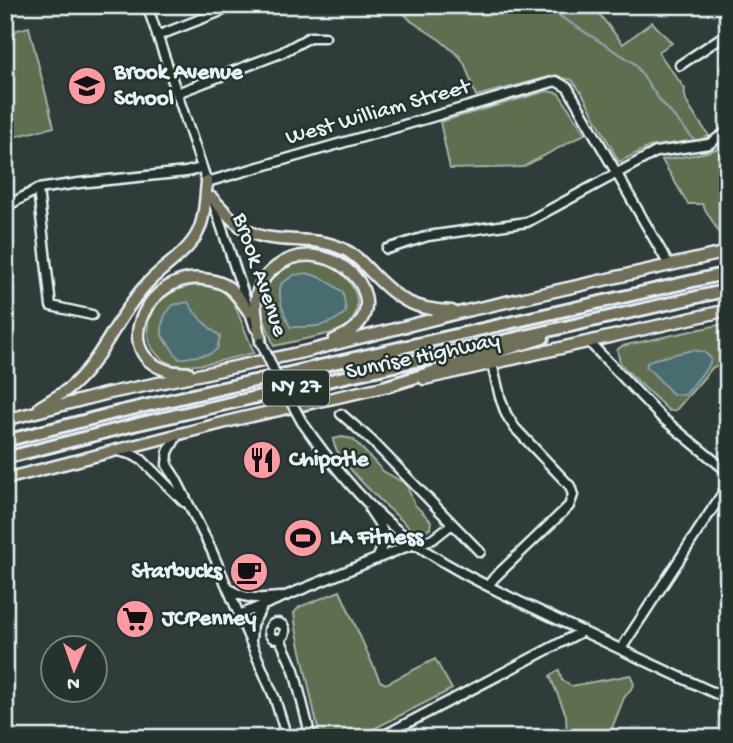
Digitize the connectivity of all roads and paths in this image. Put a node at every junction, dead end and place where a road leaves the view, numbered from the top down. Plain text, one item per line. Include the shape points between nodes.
1 (147, 5) edge
2 (237, 5) edge
3 (728, 33) edge
4 (157, 36) junction
5 (325, 37) dead end
6 (680, 65) dead end
7 (177, 93) junction
8 (728, 131) edge
9 (202, 168) junction
10 (617, 174) junction
11 (207, 182) junction
12 (38, 189) junction
13 (212, 198) junction
14 (5, 207) edge
15 (387, 249) dead end
16 (728, 252) edge
17 (669, 265) junction
18 (728, 273) edge
19 (728, 290) edge
20 (728, 310) edge
21 (466, 311) junction
22 (250, 312) junction
23 (92, 315) dead end
24 (588, 321) junction
25 (261, 342) junction
26 (589, 342) junction
27 (312, 350) junction
28 (492, 364) junction
29 (208, 373) junction
30 (387, 386) junction
31 (28, 413) junction
32 (341, 414) dead end
33 (5, 420) edge
34 (58, 427) junction
35 (5, 433) edge
36 (178, 434) junction
37 (5, 440) edge
38 (115, 450) junction
39 (5, 458) edge
40 (728, 472) edge
41 (5, 479) edge
42 (728, 485) edge
43 (361, 495) junction
44 (191, 508) junction
45 (452, 524) junction
46 (416, 545) junction
47 (480, 552) dead end
48 (377, 559) junction
49 (488, 586) junction
50 (226, 587) junction
51 (289, 596) junction
52 (262, 607) junction
53 (239, 615) junction
54 (583, 631) junction
55 (280, 639) dead end
56 (251, 643) junction
57 (621, 649) junction
58 (728, 699) edge
59 (287, 738) edge
60 (311, 738) edge
61 (379, 738) edge

1 - 4 street, Brook Avenue
2 - 4 street
3 - 6 street
4 - 7 street, Brook Avenue
5 - 7 street via 310,37
7 - 9 street, Brook Avenue
8 - 10 street via 709,144 656,152
9 - 11 street, Brook Avenue
9 - 12 street
10 - 11 street, West William Street via 568,88 556,81
10 - 15 street via 527,222 428,236
10 - 17 street
11 - 13 street, Brook Avenue
11 - 31 main road via 201,222 191,243 142,288 81,377
12 - 14 street
12 - 23 street via 51,306
13 - 21 main road via 238,225 254,233 345,250 408,303
13 - 22 street, Brook Avenue
16 - 17 main road, Sunrise Highway
17 - 21 main road, Sunrise Highway
18 - 34 highway, Sunrise Highway / NY 27
19 - 24 highway, Sunrise Highway / NY 27
20 - 26 main road, Sunrise Highway
21 - 27 main road, Sunrise Highway
22 - 25 street, Brook Avenue
22 - 29 main road via 228,287 204,279 173,283 149,303 139,329 145,356 165,370
24 - 30 highway
24 - 39 highway, Sunrise Highway / NY 27
25 - 27 main road via 256,303 266,276 285,261 317,256 339,263 355,277 366,307 354,330
25 - 43 street, Brook Avenue, bridge via 302,422
26 - 28 main road, Sunrise Highway
26 - 40 street via 661,417
27 - 29 main road, Sunrise Highway
28 - 30 main road, Sunrise Highway
28 - 49 street via 510,422 565,479 573,495 569,506
29 - 31 main road, Sunrise Highway
30 - 36 main road, Sunrise Highway
31 - 33 main road, Sunrise Highway
32 - 45 street
34 - 35 highway
34 - 37 highway, Sunrise Highway / NY 27
36 - 38 main road, Sunrise Highway
36 - 44 street via 167,462
38 - 41 main road, Sunrise Highway
38 - 44 street via 142,460
42 - 57 street
43 - 46 street, Brook Avenue
43 - 48 street via 384,532
44 - 50 street
45 - 46 street
45 - 47 street
46 - 48 street
46 - 49 street, Brook Avenue
48 - 51 street
49 - 54 street, Brook Avenue
50 - 51 street via 251,598
50 - 53 street
51 - 52 street
52 - 53 street
52 - 56 street via 252,625
53 - 56 street
54 - 57 street, Brook Avenue
54 - 61 street
55 - 60 street via 294,670
56 - 59 street
57 - 58 street, Brook Avenue

